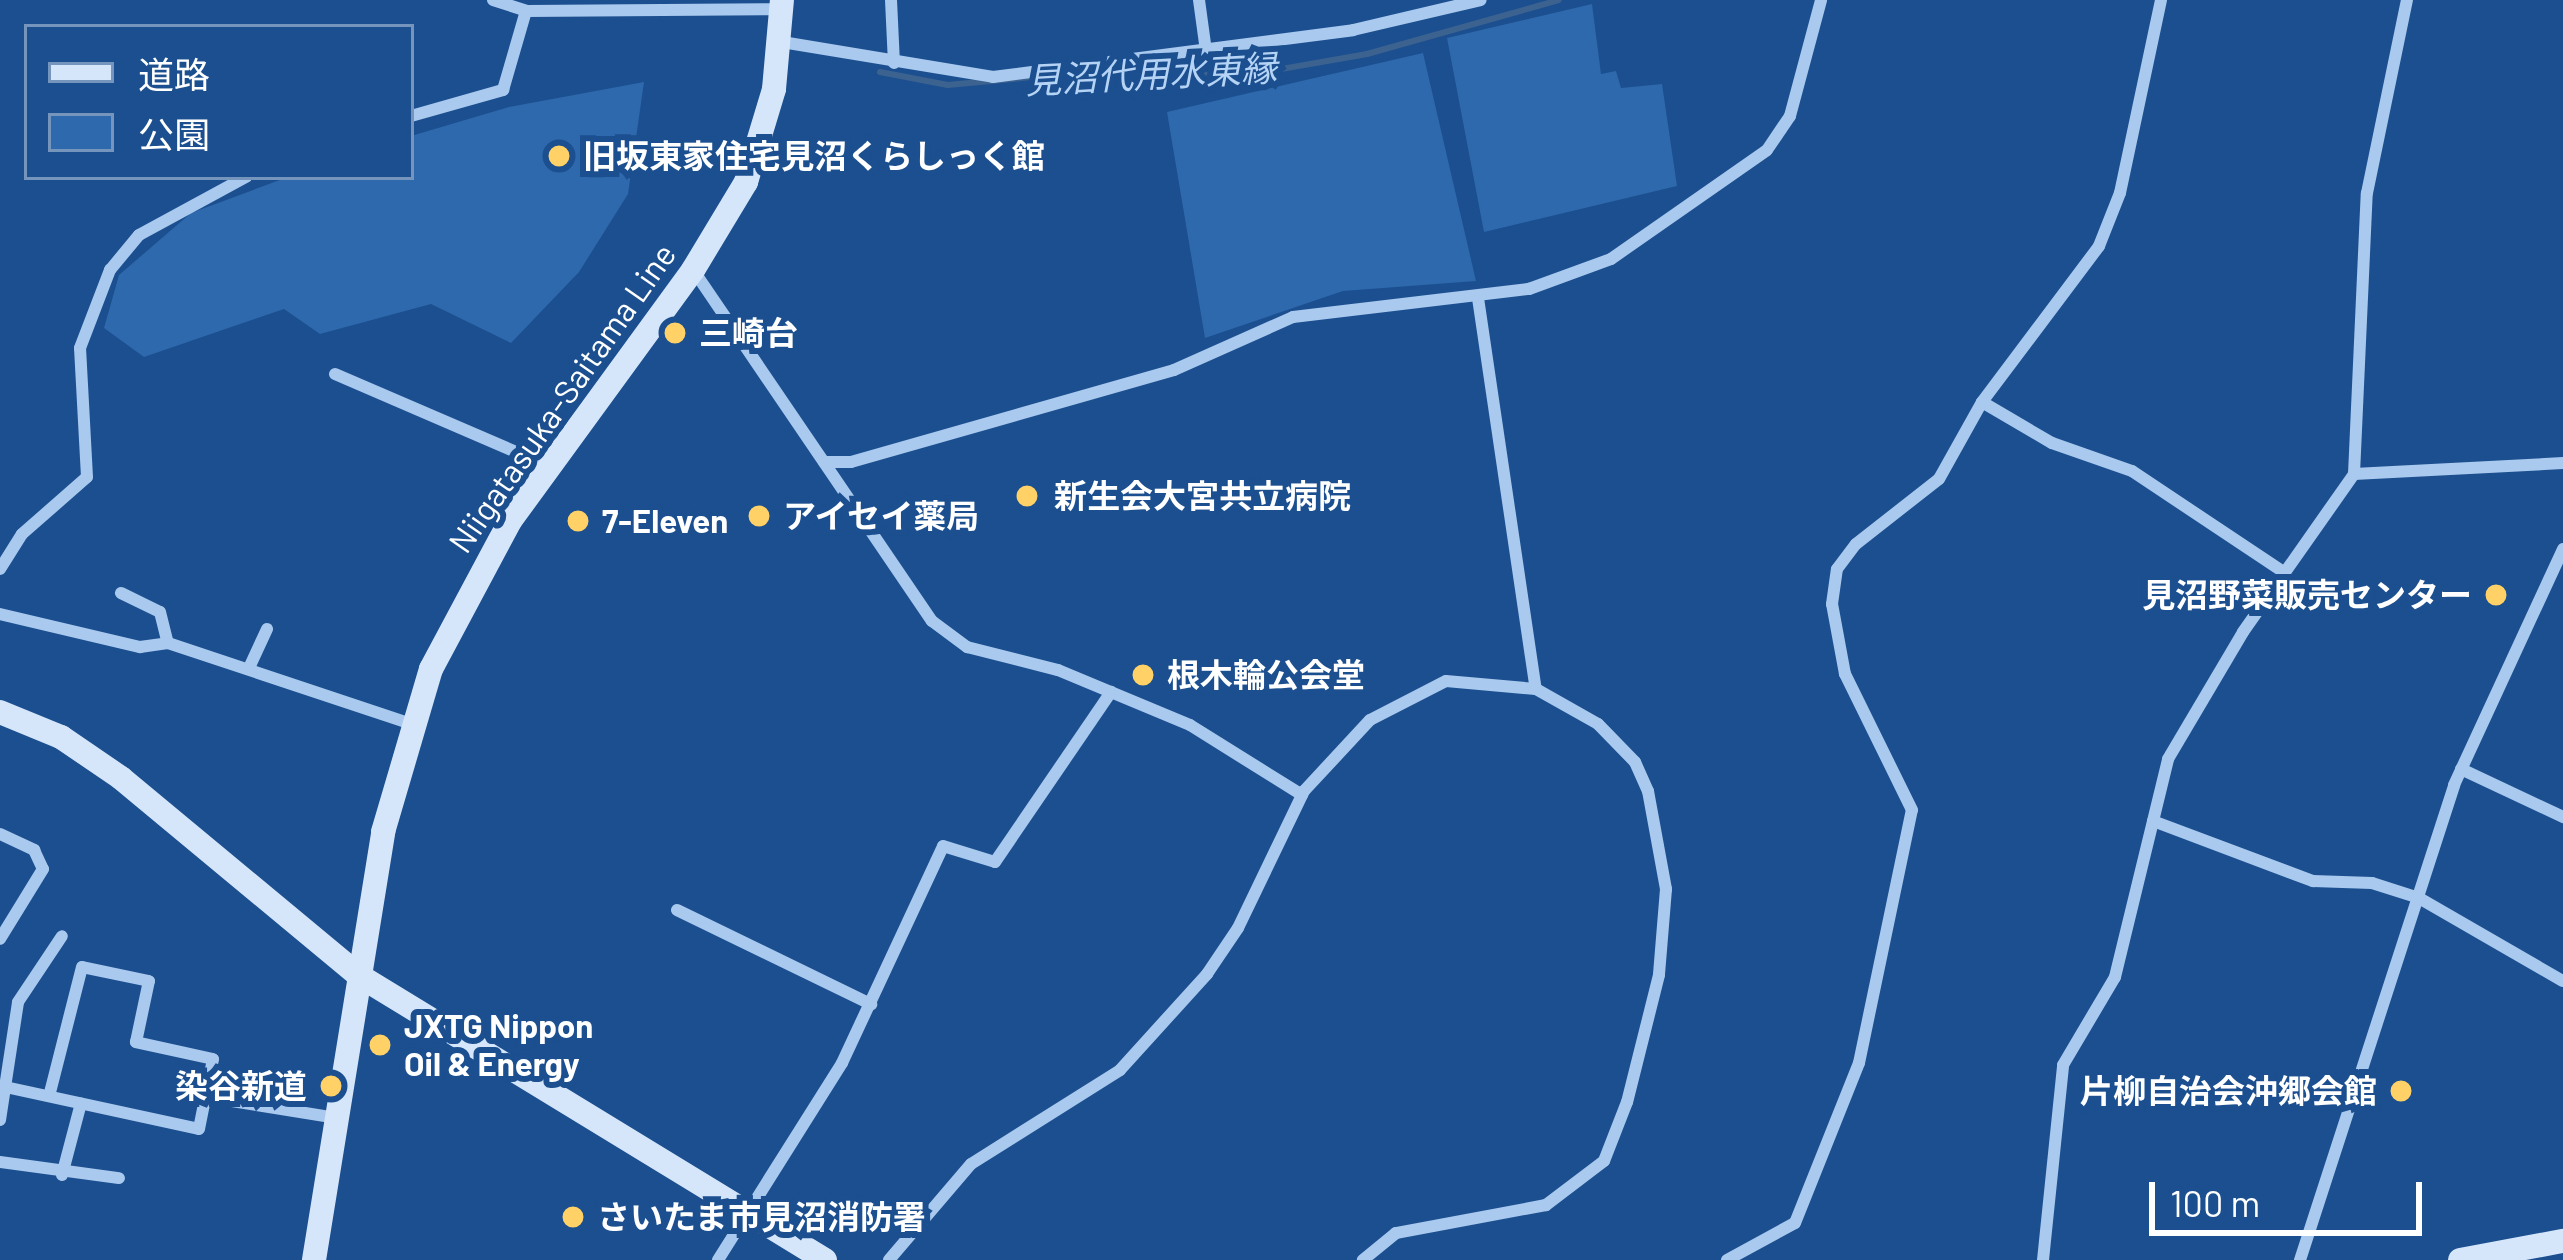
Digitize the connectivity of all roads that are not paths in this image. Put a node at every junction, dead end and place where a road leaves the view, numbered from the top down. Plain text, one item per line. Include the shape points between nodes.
1 (493, 0) edge
2 (891, 0) edge
3 (1199, 0) edge
4 (1481, 0) edge
5 (1821, 0) edge
6 (2161, 0) edge
7 (2408, 0) edge
8 (782, 5) edge
9 (526, 10) junction
10 (782, 42) junction
11 (1206, 50) junction
12 (894, 62) junction
13 (414, 115) edge
14 (241, 180) edge
15 (694, 269) junction
16 (1478, 298) junction
17 (335, 374) dead end
18 (1982, 402) junction
19 (824, 462) junction
20 (2563, 463) edge
21 (549, 466) junction
22 (2354, 474) junction
23 (2563, 549) edge
24 (0, 568) edge
25 (2285, 573) junction
26 (121, 593) dead end
27 (0, 614) edge
28 (267, 629) dead end
29 (168, 643) junction
30 (250, 668) junction
31 (1536, 689) junction
32 (1111, 692) junction
33 (0, 712) edge
34 (412, 724) junction
35 (2461, 769) junction
36 (1302, 795) junction
37 (2563, 817) edge
38 (2153, 821) junction
39 (0, 834) edge
40 (2419, 898) junction
41 (677, 910) dead end
42 (62, 937) dead end
43 (0, 939) edge
44 (358, 975) junction
45 (2563, 981) edge
46 (872, 1004) junction
47 (10, 1088) junction
48 (49, 1096) junction
49 (208, 1097) junction
50 (81, 1103) junction
51 (337, 1118) junction
52 (0, 1120) edge
53 (0, 1162) edge
54 (62, 1175) junction
55 (119, 1178) dead end
56 (746, 1218) junction
57 (2563, 1241) edge
58 (314, 1260) edge
59 (718, 1260) edge
60 (825, 1260) edge
61 (889, 1260) edge
62 (1363, 1260) edge
63 (1727, 1260) edge
64 (2043, 1260) edge
65 (2300, 1260) edge
66 (2460, 1260) edge

1 - 9 street
2 - 12 street
3 - 11 street
4 - 11 street via 1353,30
5 - 16 street via 1790,116 1767,150 1611,259
6 - 18 street via 2120,194 2099,246
7 - 22 street via 2367,193
8 - 9 street
8 - 10 main road, Niigatasuka-Saitama Line
9 - 13 street via 503,90
10 - 12 street
10 - 15 main road, Niigatasuka-Saitama Line via 755,160
11 - 12 street via 993,76
14 - 24 street via 139,236 110,270 80,348 87,477 22,534
15 - 19 street
15 - 21 main road, Niigatasuka-Saitama Line
16 - 19 street via 1293,317 1174,370 851,462
16 - 31 street
17 - 21 street
18 - 25 street via 2052,443 2132,471
18 - 63 street via 1939,479 1856,544 1837,569 1832,604 1845,674 1912,810 1858,1063 1795,1223
19 - 32 street via 884,559 952,637
20 - 22 street
21 - 34 main road, Niigatasuka-Saitama Line via 456,616
22 - 25 street
23 - 35 street
25 - 38 street via 2191,715 2168,759
26 - 29 street via 166,618
27 - 29 street via 140,647
28 - 30 street
29 - 30 street
30 - 34 street
31 - 36 street via 1468,680 1414,692 1356,733
31 - 62 street via 1598,724 1635,762 1648,791 1666,889 1658,975 1627,1102 1604,1161 1546,1204 1396,1233
32 - 36 street via 1236,750
32 - 46 street via 994,862 943,846
33 - 44 main road via 61,737 121,778
34 - 44 main road, Niigatasuka-Saitama Line
35 - 37 street
35 - 40 street
36 - 61 street via 1207,974 1120,1070 971,1164
38 - 40 street via 2313,881 2372,884
38 - 64 street via 2115,977 2063,1065
39 - 43 street via 34,850 44,869
40 - 45 street
40 - 65 street
41 - 46 street
42 - 47 street via 18,1002
44 - 51 main road, Niigatasuka-Saitama Line
44 - 56 main road
46 - 56 street
47 - 48 street
47 - 52 street
48 - 49 street via 82,967 149,982 136,1042 213,1059
48 - 50 street
49 - 50 street via 199,1129
49 - 51 street
50 - 54 street
51 - 58 main road, Niigatasuka-Saitama Line
53 - 54 street
54 - 55 street
56 - 59 street
56 - 60 main road
57 - 66 main road

